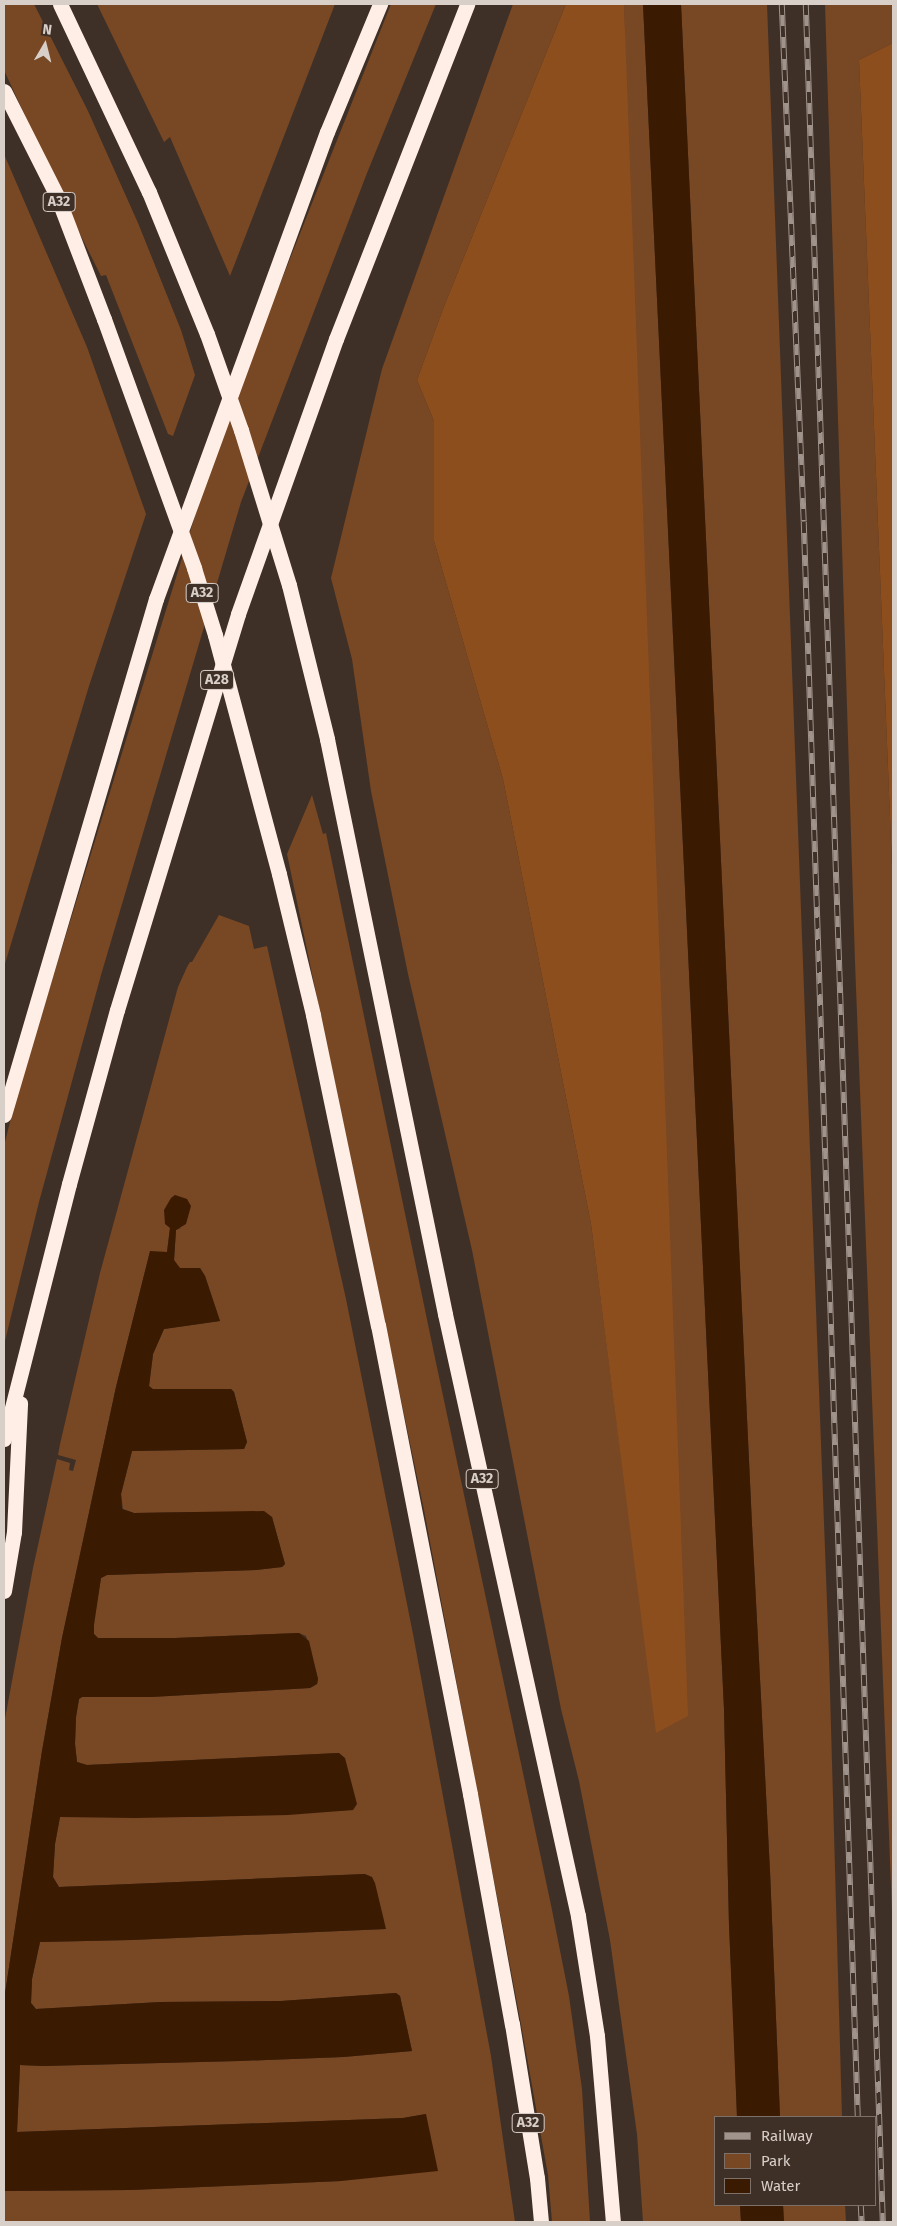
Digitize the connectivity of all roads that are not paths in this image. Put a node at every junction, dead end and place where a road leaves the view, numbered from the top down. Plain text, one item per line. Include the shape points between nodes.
1 (60, 4) edge
2 (380, 4) edge
3 (467, 4) edge
4 (4, 91) edge
5 (4, 1115) edge
6 (21, 1374) junction
7 (4, 1439) edge
8 (4, 1591) edge
9 (541, 2222) edge
10 (613, 2222) edge

1 - 10 highway, A32, bridge via 149,192 207,334 241,430 289,585 327,740 445,1314 578,1916 597,2036
2 - 5 highway via 327,132 156,599
3 - 6 highway, A28 via 336,339 238,614 117,1010
4 - 9 highway, A32, bridge via 57,196 158,465 212,625 279,874 315,1025 382,1345 470,1794 514,2033
6 - 7 highway, A28
6 - 8 highway via 14,1532

